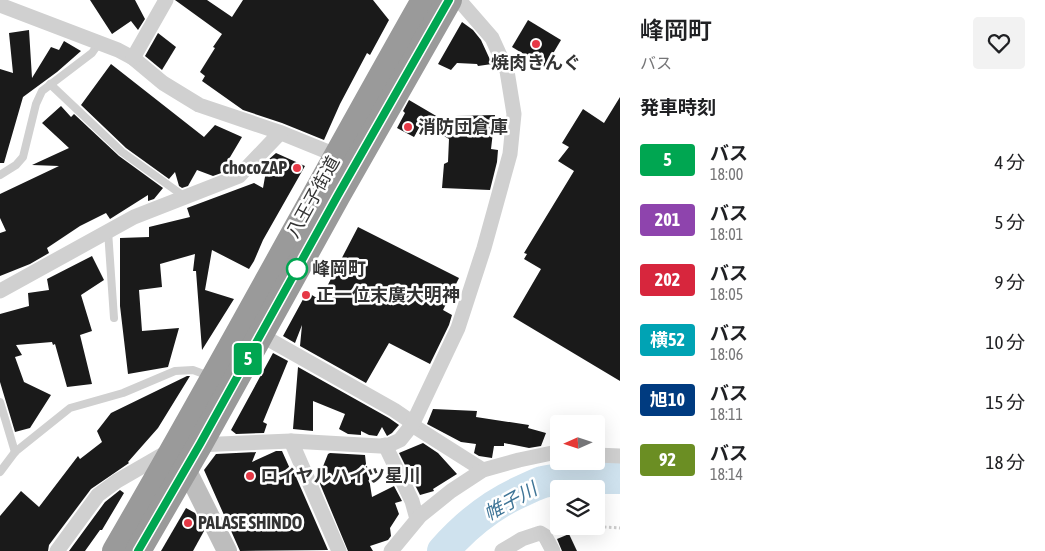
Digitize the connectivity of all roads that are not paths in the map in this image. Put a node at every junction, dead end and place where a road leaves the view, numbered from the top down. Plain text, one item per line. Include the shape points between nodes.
1 (166, 0) edge
2 (424, 0) edge
3 (449, 0) edge
4 (459, 0) edge
5 (8, 5) edge
6 (99, 43) junction
7 (133, 58) junction
8 (50, 84) junction
9 (280, 133) junction
10 (346, 160) junction
11 (0, 175) edge
12 (185, 197) junction
13 (108, 231) junction
14 (0, 291) edge
15 (114, 318) dead end
16 (261, 335) junction
17 (213, 378) junction
18 (0, 402) edge
19 (413, 424) junction
20 (291, 441) junction
21 (200, 444) junction
22 (385, 445) junction
23 (15, 452) junction
24 (550, 453) edge
25 (605, 455) edge
26 (620, 456) edge
27 (180, 458) junction
28 (483, 470) junction
29 (0, 472) edge
30 (417, 519) junction
31 (57, 551) edge
32 (115, 551) edge
33 (138, 551) edge
34 (227, 551) edge
35 (339, 551) edge
36 (391, 551) edge
37 (502, 551) edge
38 (553, 551) edge

1 - 7 street
2 - 10 highway, 八王子街道
3 - 10 highway, 八王子街道
4 - 19 street via 492,38 507,71 514,114 510,154 458,328
5 - 6 street
6 - 7 street
6 - 8 lane via 92,53
7 - 9 street via 162,83 199,105
8 - 11 lane via 42,91 36,104 23,156
8 - 12 lane via 122,152
9 - 10 street
9 - 12 street via 239,176
10 - 16 highway, 八王子街道
10 - 17 highway, 八王子街道
12 - 13 street
13 - 14 street
13 - 15 lane
16 - 19 street
16 - 21 highway, 八王子街道
17 - 23 lane via 193,370 176,370 123,393 70,408
17 - 27 highway, 八王子街道
18 - 23 lane
19 - 22 street via 400,440
19 - 28 street
20 - 21 street
20 - 22 street
20 - 35 street
21 - 27 highway, 八王子街道
22 - 30 street via 412,501
23 - 29 lane
24 - 28 street
25 - 26 street
27 - 31 street via 117,481 98,495
27 - 32 highway, 八王子街道
27 - 33 highway, 八王子街道
27 - 34 street
28 - 30 street
30 - 36 street
37 - 38 street via 540,533

